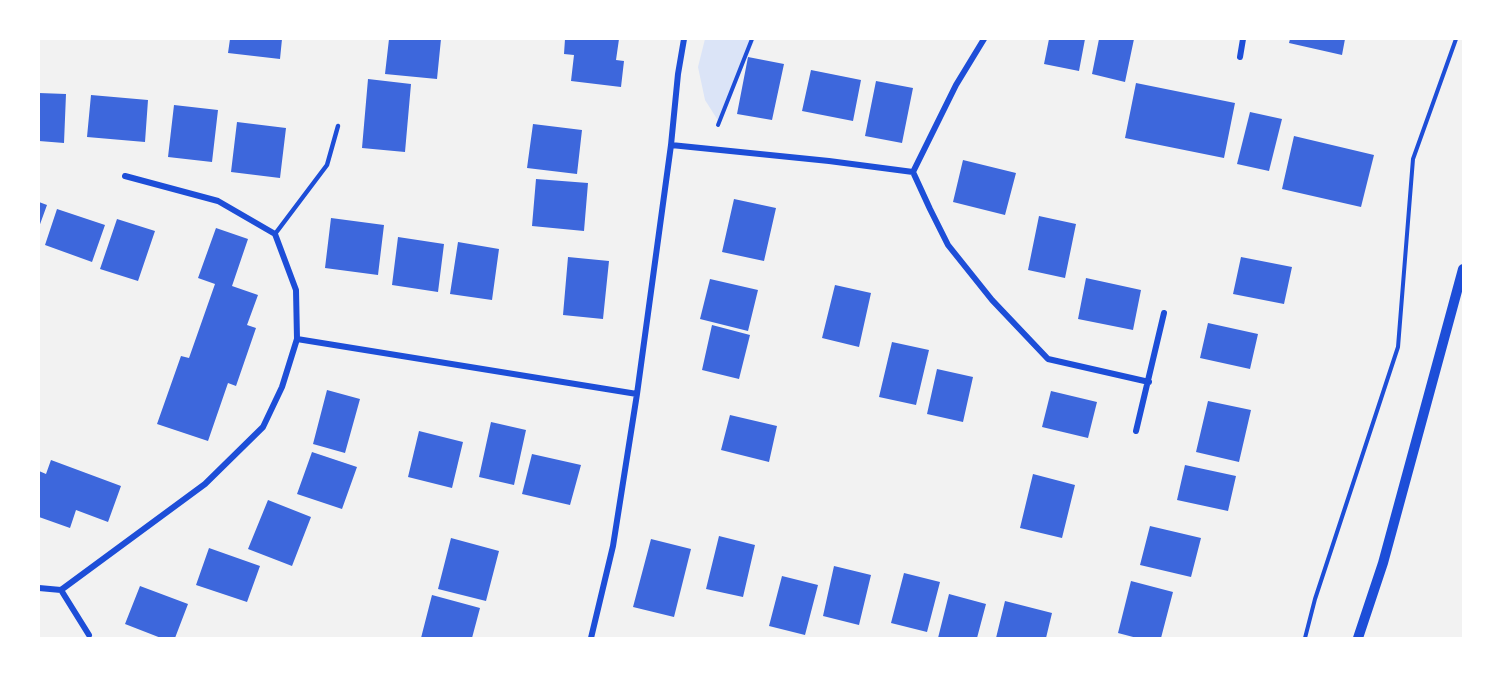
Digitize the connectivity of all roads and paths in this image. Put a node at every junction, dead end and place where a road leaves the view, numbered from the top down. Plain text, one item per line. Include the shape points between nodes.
1 (684, 39) edge
2 (752, 39) edge
3 (984, 39) edge
4 (1243, 39) edge
5 (1456, 39) edge
6 (1240, 57) dead end
7 (338, 126) dead end
8 (671, 145) junction
9 (714, 149) junction
10 (913, 172) junction
11 (125, 176) dead end
12 (274, 234) junction
13 (1463, 269) edge
14 (1164, 313) dead end
15 (297, 339) junction
16 (1149, 382) junction
17 (637, 394) junction
18 (1136, 431) dead end
19 (39, 588) edge
20 (61, 590) junction
21 (88, 635) dead end
22 (591, 638) edge
23 (1305, 638) edge
24 (1358, 638) edge

1 - 8 street
2 - 9 path via 719,122
3 - 10 street via 956,85
4 - 6 street
5 - 23 path via 1413,159 1398,347
7 - 12 lane via 327,165
8 - 9 street
8 - 17 street
9 - 10 street
10 - 16 street via 948,245 992,300 1048,359
11 - 12 street via 219,201
12 - 15 street via 296,290
13 - 24 street via 1383,563
14 - 16 street
15 - 17 street
15 - 20 street via 282,387 263,427 205,484
16 - 18 street
17 - 22 street via 613,546
19 - 20 street
20 - 21 street

